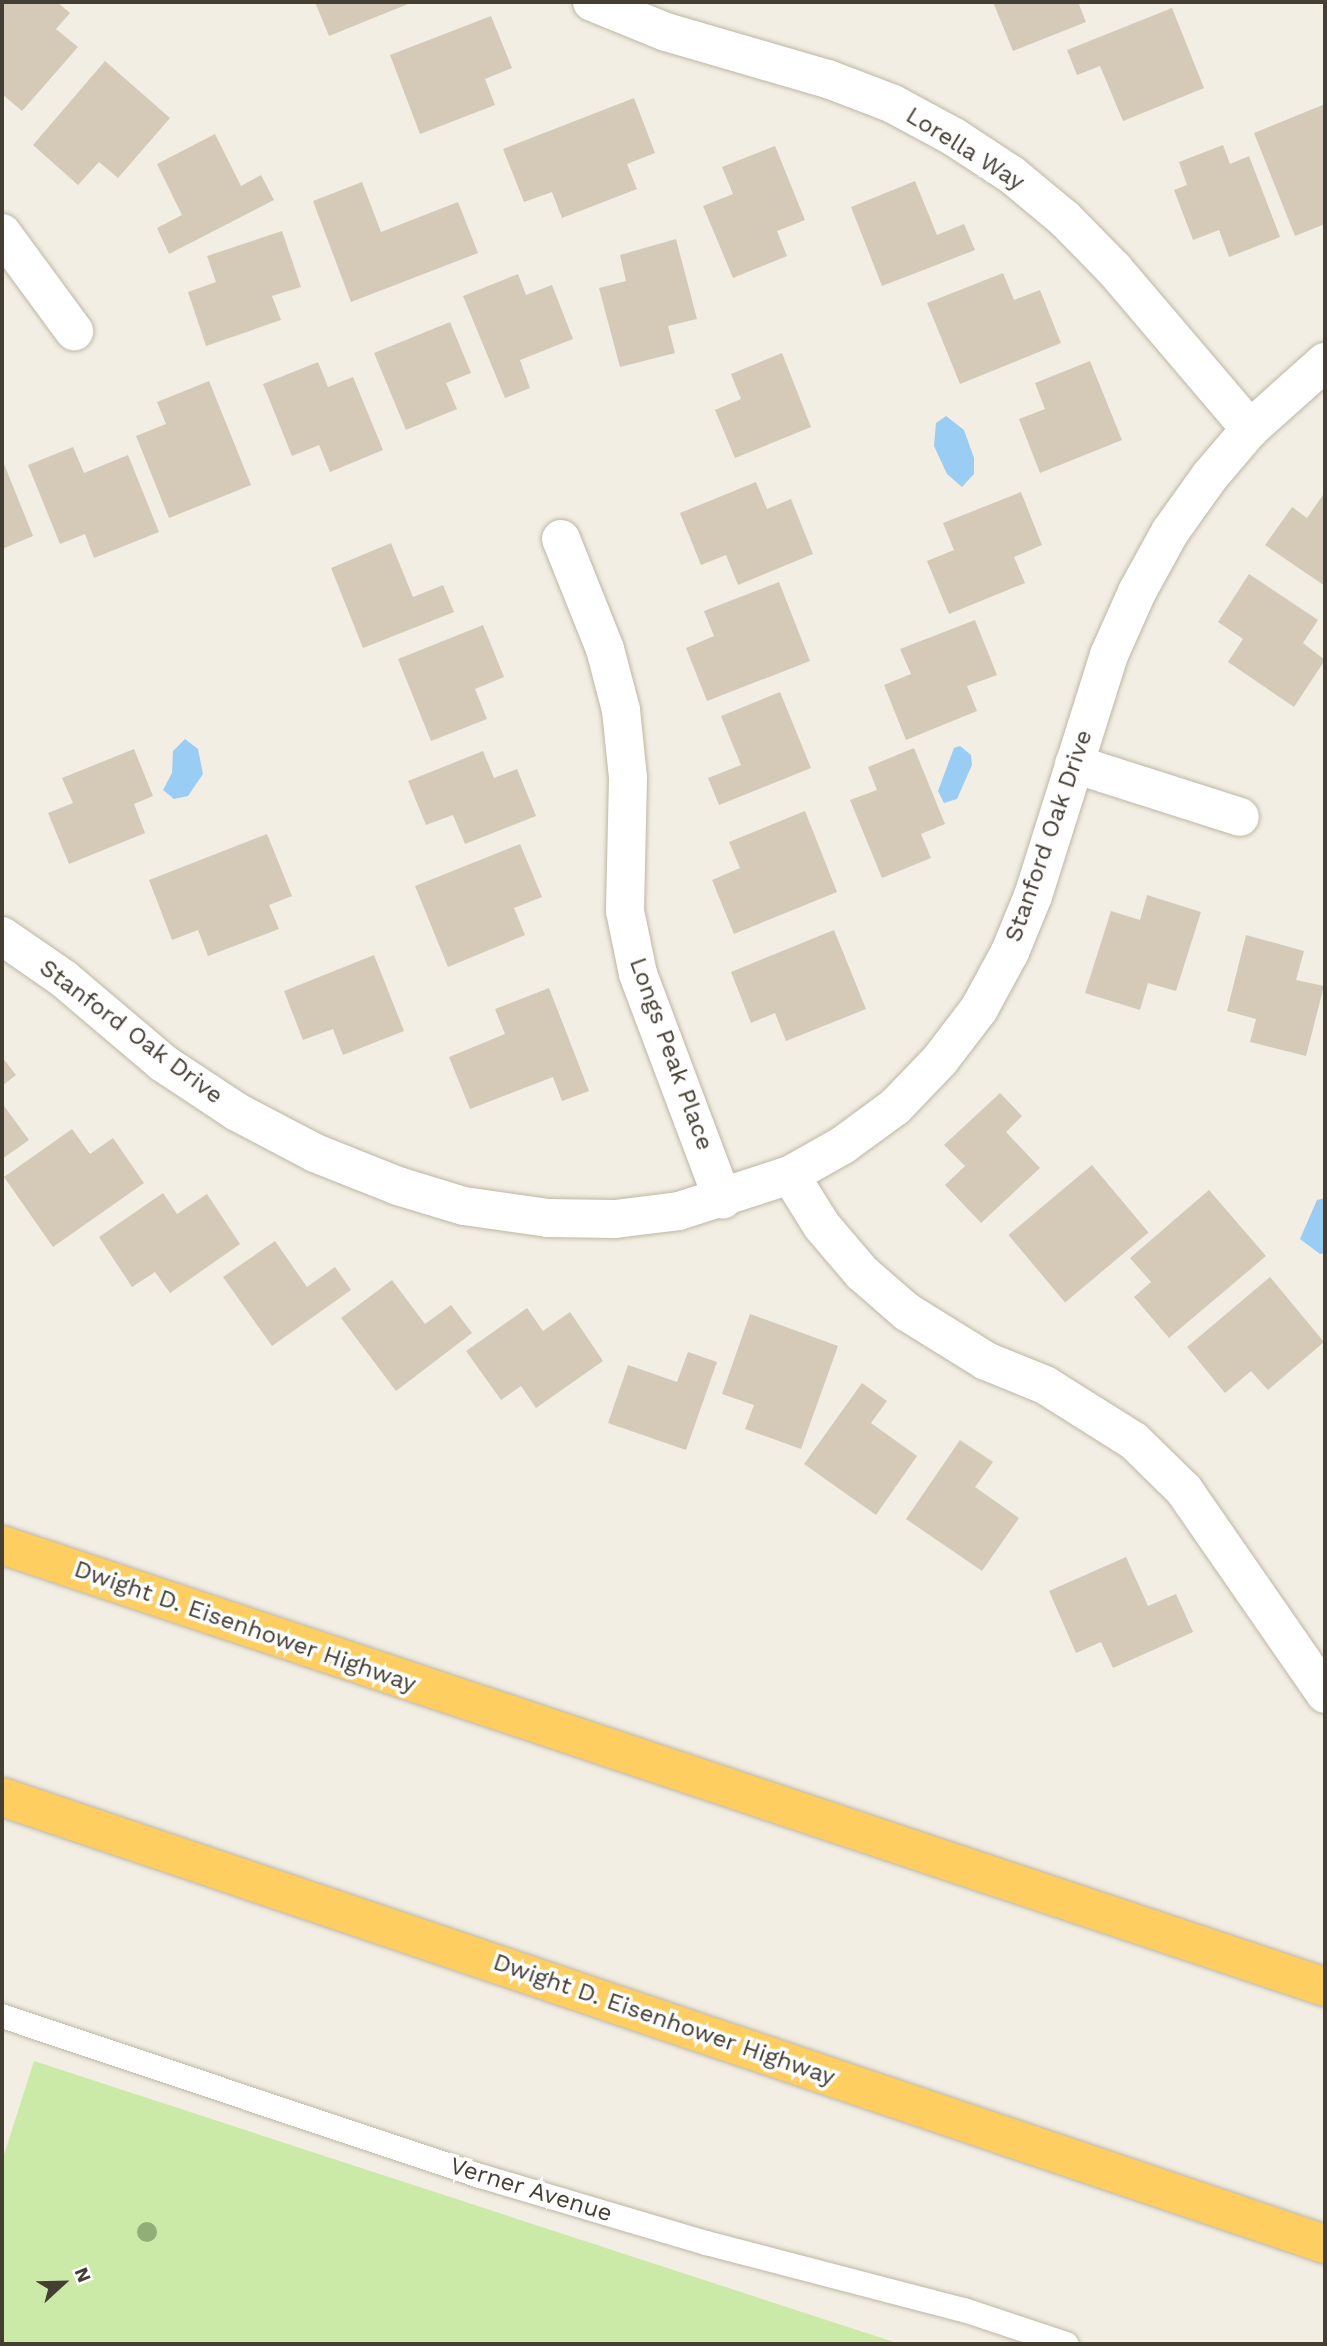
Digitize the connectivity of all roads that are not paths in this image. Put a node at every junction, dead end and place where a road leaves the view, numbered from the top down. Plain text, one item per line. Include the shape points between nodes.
1 (592, 2) edge
2 (670, 17) edge
3 (2, 233) edge
4 (74, 331) dead end
5 (1325, 362) edge
6 (1250, 429) junction
7 (561, 539) dead end
8 (1074, 764) junction
9 (1240, 817) dead end
10 (2, 936) edge
11 (790, 1175) junction
12 (723, 1200) junction
13 (2, 1545) edge
14 (1325, 1694) edge
15 (2, 1797) edge
16 (1325, 1987) edge
17 (2, 2016) edge
18 (1325, 2244) edge
19 (1066, 2344) edge

1 - 2 street, Lorella Way
2 - 6 street, Lorella Way via 893,104 1012,175 1065,219 1114,269
3 - 4 street
5 - 6 street, Stanford Oak Drive
6 - 8 street, Stanford Oak Drive via 1170,532 1137,592 1110,655
7 - 12 street, Longs Peak Place via 605,649 621,710 628,778 624,900 638,974
8 - 9 street
8 - 11 street, Stanford Oak Drive via 1033,896 979,1009 940,1060 895,1107 843,1145
10 - 12 street, Stanford Oak Drive via 64,979 163,1063 237,1112 316,1153 398,1186 464,1206 548,1218 615,1219
11 - 12 street, Stanford Oak Drive
11 - 14 street via 838,1245 906,1312 958,1346 1045,1385 1106,1421 1184,1490
13 - 16 highway, Dwight D. Eisenhower Highway
15 - 18 highway, Dwight D. Eisenhower Highway
17 - 19 lane, Verner Avenue via 480,2176 706,2243 964,2310

